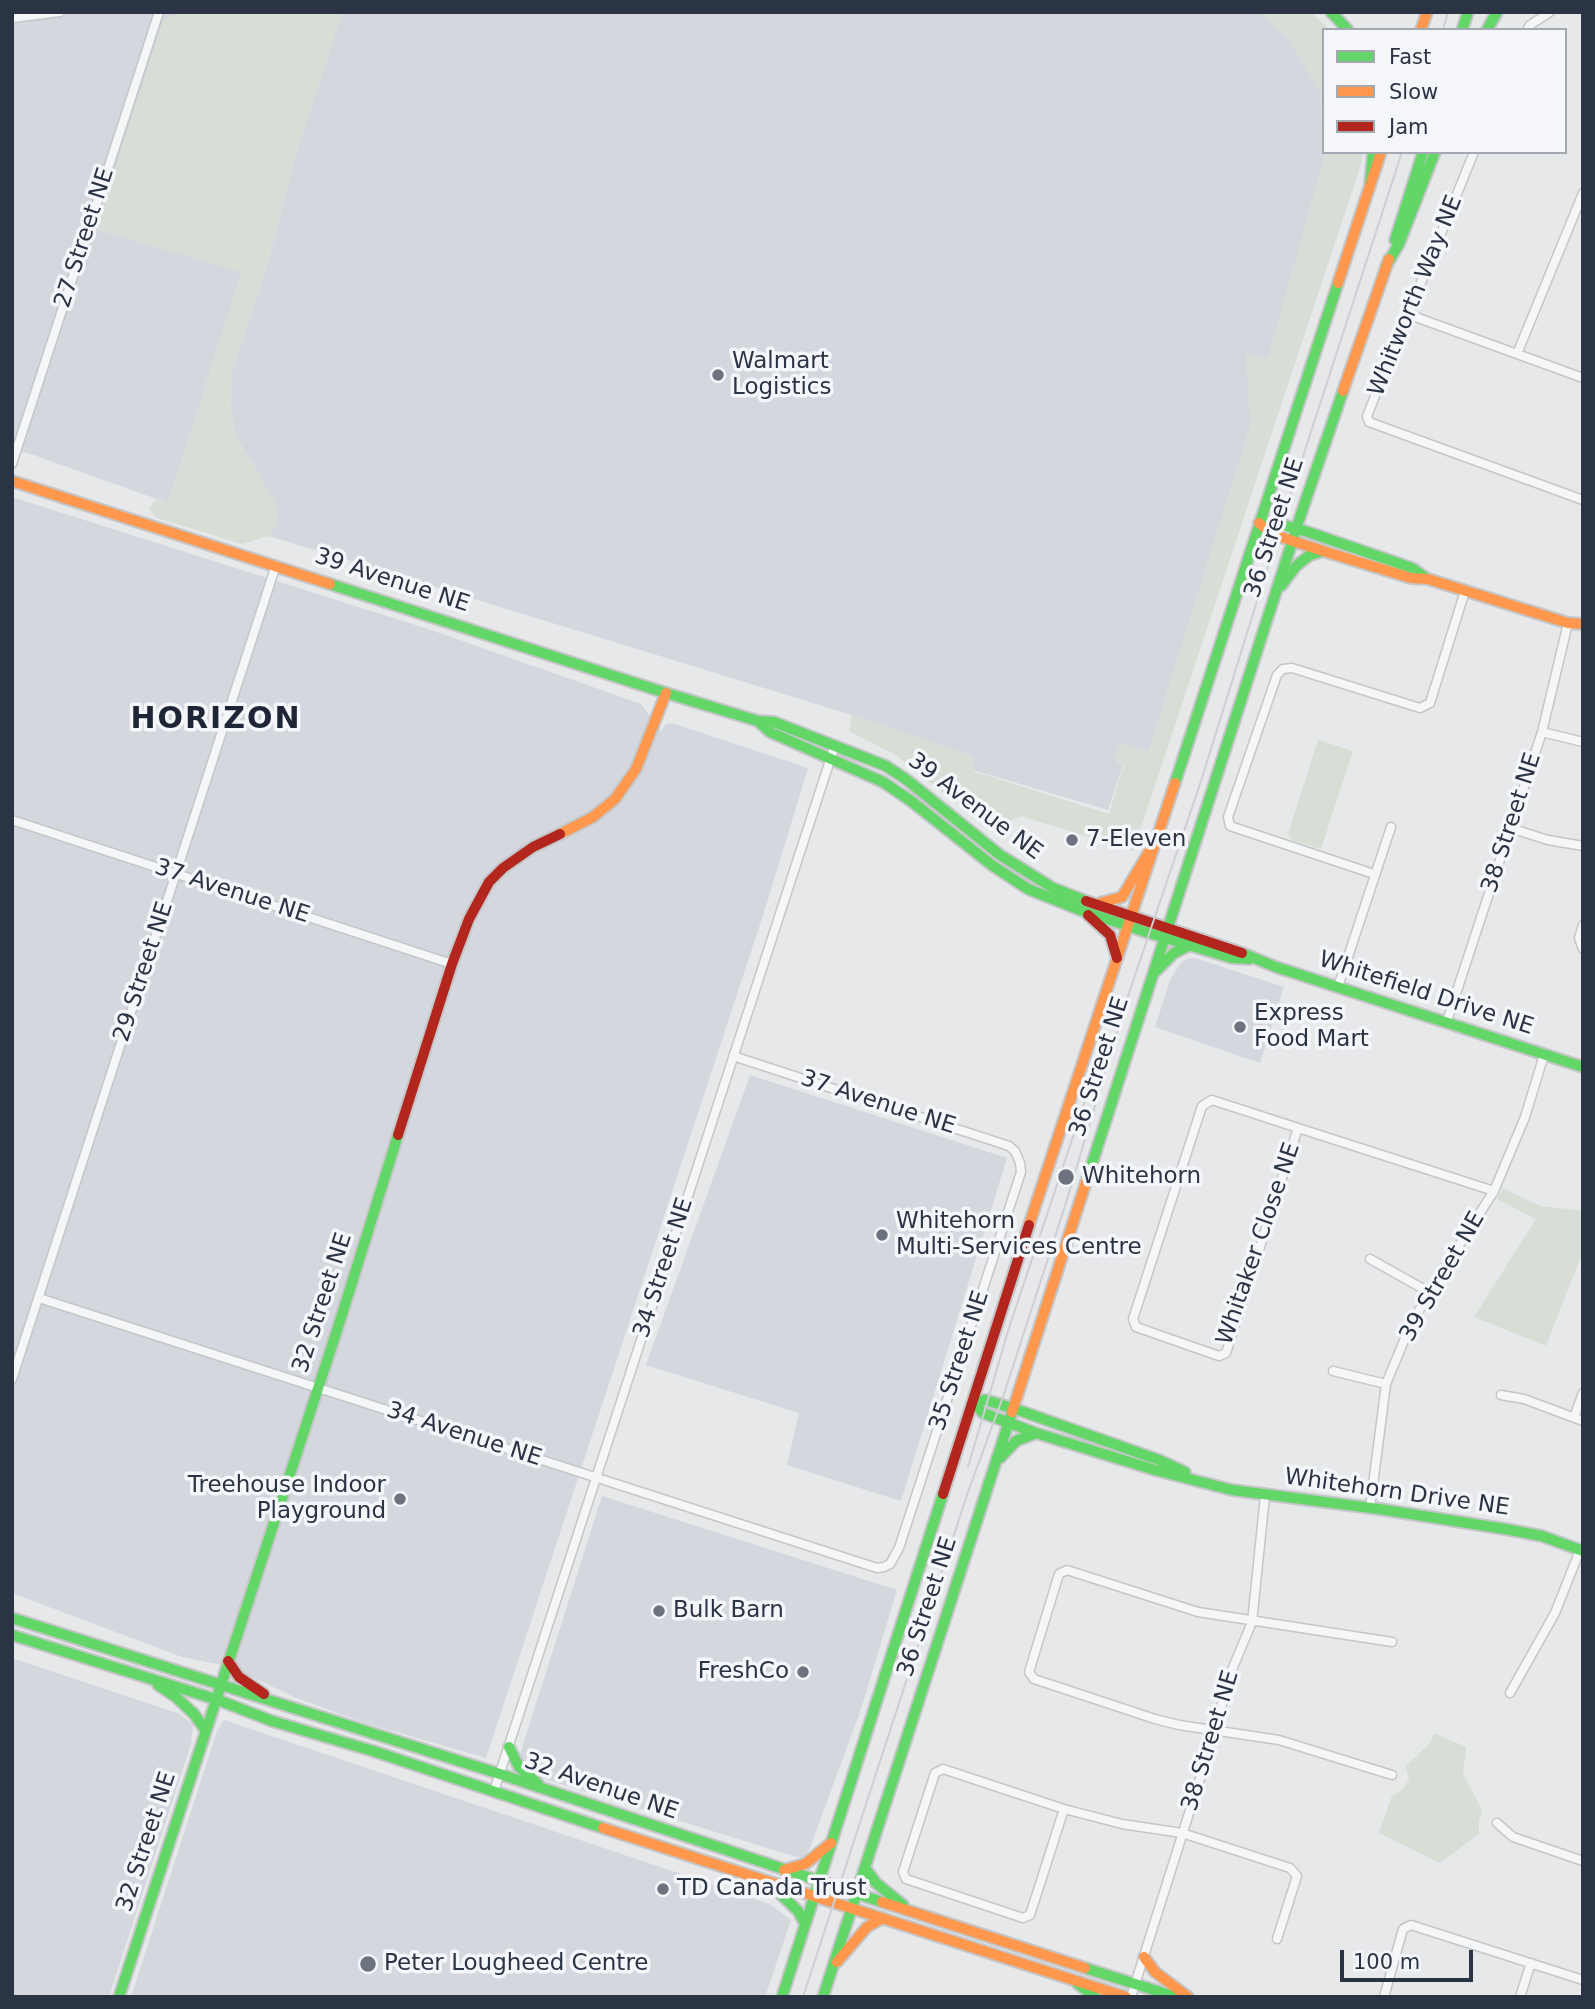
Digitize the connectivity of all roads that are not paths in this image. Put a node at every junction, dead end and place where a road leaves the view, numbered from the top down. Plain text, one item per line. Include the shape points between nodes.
1 (60, 12) edge
2 (159, 12) edge
3 (1331, 12) edge
4 (1497, 12) edge
5 (1550, 12) edge
6 (12, 18) edge
7 (1346, 28) edge
8 (1488, 28) edge
9 (1528, 28) edge
10 (1373, 154) edge
11 (1380, 154) edge
12 (1422, 154) edge
13 (1434, 154) edge
14 (1473, 154) edge
15 (1370, 184) junction
16 (1583, 193) edge
17 (1578, 217) edge
18 (1386, 266) junction
19 (1409, 316) junction
20 (1517, 354) junction
21 (1583, 378) edge
22 (12, 464) edge
23 (12, 481) edge
24 (1583, 500) edge
25 (1259, 523) junction
26 (1296, 529) junction
27 (1292, 540) junction
28 (1323, 551) junction
29 (276, 565) junction
30 (1428, 579) junction
31 (1465, 591) junction
32 (1275, 596) junction
33 (1567, 623) junction
34 (1583, 624) edge
35 (666, 693) junction
36 (758, 721) junction
37 (1542, 732) junction
38 (1583, 741) edge
39 (835, 745) junction
40 (830, 759) junction
41 (12, 820) edge
42 (1391, 827) dead end
43 (1510, 828) junction
44 (1155, 845) junction
45 (1583, 846) edge
46 (176, 873) junction
47 (1374, 874) junction
48 (1096, 903) junction
49 (1083, 911) junction
50 (1131, 920) junction
51 (1583, 925) edge
52 (1166, 932) junction
53 (1190, 945) junction
54 (1583, 949) edge
55 (1255, 960) junction
56 (1117, 961) junction
57 (452, 964) junction
58 (1152, 975) junction
59 (1338, 988) junction
60 (1447, 1021) junction
61 (1544, 1055) junction
62 (733, 1056) junction
63 (1583, 1068) edge
64 (1298, 1128) junction
65 (1018, 1157) joint
66 (1494, 1191) junction
67 (1370, 1259) dead end
68 (1429, 1292) junction
69 (39, 1298) junction
70 (1333, 1371) dead end
71 (12, 1379) edge
72 (1386, 1384) junction
73 (317, 1388) junction
74 (1583, 1392) edge
75 (1501, 1395) dead end
76 (973, 1402) junction
77 (1014, 1409) junction
78 (1574, 1417) junction
79 (1583, 1421) edge
80 (1009, 1423) junction
81 (1037, 1433) junction
82 (998, 1460) junction
83 (595, 1477) junction
84 (1205, 1481) junction
85 (1265, 1496) junction
86 (1370, 1508) junction
87 (1581, 1551) edge
88 (890, 1564) joint
89 (12, 1618) edge
90 (1252, 1622) junction
91 (12, 1635) edge
92 (1392, 1642) dead end
93 (228, 1661) junction
94 (146, 1677) junction
95 (222, 1685) junction
96 (1510, 1693) dead end
97 (218, 1700) junction
98 (275, 1702) junction
99 (206, 1731) junction
100 (1215, 1731) junction
101 (509, 1747) junction
102 (500, 1774) junction
103 (1392, 1775) dead end
104 (494, 1791) junction
105 (549, 1791) junction
106 (1065, 1809) junction
107 (1497, 1823) dead end
108 (1182, 1833) junction
109 (831, 1843) junction
110 (1583, 1861) edge
111 (865, 1868) junction
112 (784, 1870) junction
113 (767, 1881) junction
114 (819, 1881) junction
115 (857, 1893) junction
116 (814, 1896) junction
117 (852, 1908) junction
118 (911, 1911) junction
119 (883, 1918) junction
120 (805, 1924) junction
121 (1277, 1939) dead end
122 (1144, 1957) junction
123 (1531, 1963) junction
124 (833, 1967) junction
125 (1070, 1978) junction
126 (1583, 1980) edge
127 (1135, 1983) junction
128 (119, 1997) edge
129 (782, 1997) edge
130 (823, 1997) edge
131 (1095, 1997) edge
132 (1128, 1997) edge
133 (1177, 1997) edge
134 (1188, 1997) edge
135 (1384, 1997) edge
136 (1520, 1997) edge

1 - 6 street
2 - 22 street, 27 Street NE
3 - 7 main road
4 - 8 main road
5 - 9 street
10 - 15 main road
11 - 15 main road, 36 Street NE
12 - 18 main road, 36 Street NE
13 - 18 main road
14 - 19 street, Whitworth Way NE
15 - 25 main road, 36 Street NE
16 - 17 street
17 - 20 street
18 - 26 main road, 36 Street NE
19 - 20 street
19 - 24 street, Whitworth Way NE via 1368,422
20 - 21 street
23 - 29 main road, 39 Avenue NE
25 - 26 main road
25 - 27 main road via 1272,534
25 - 44 main road, 36 Street NE
26 - 27 main road, 36 Street NE
26 - 30 main road via 1412,568
27 - 28 main road
27 - 32 main road, 36 Street NE
28 - 30 main road
28 - 32 main road via 1296,566
29 - 35 main road, 39 Avenue NE
29 - 46 street, 29 Street NE
30 - 31 main road
31 - 33 main road
31 - 47 street via 1430,703 1420,708 1283,669 1277,675 1228,817 1230,826
32 - 52 main road, 36 Street NE
33 - 34 main road
33 - 37 street, 38 Street NE
35 - 36 main road, 39 Avenue NE
35 - 57 main road, 32 Street NE via 636,769 615,799 593,817 533,847 489,882
36 - 39 main road, 39 Avenue NE via 774,722
36 - 40 main road, 39 Avenue NE via 770,732
37 - 38 street
37 - 43 street, 38 Street NE
39 - 40 street, 34 Street NE
39 - 48 main road, 39 Avenue NE via 907,780 1031,876
40 - 49 main road, 39 Avenue NE via 883,782 912,801 1028,889
40 - 62 street, 34 Street NE
41 - 46 street, 37 Avenue NE
42 - 47 street
43 - 45 street
43 - 60 street, 38 Street NE
44 - 48 main road via 1122,897
44 - 50 main road, 36 Street NE
46 - 57 street, 37 Avenue NE
46 - 69 street, 29 Street NE
47 - 59 street
48 - 50 main road, 39 Avenue NE
49 - 50 main road, 39 Avenue NE
49 - 56 main road via 1110,935
50 - 52 main road, 39 Avenue NE
50 - 56 main road, 36 Street NE
51 - 54 street via 1579,938
52 - 53 main road, Whitefield Drive NE
52 - 55 main road, Whitefield Drive NE via 1236,950
52 - 58 main road, 36 Street NE
53 - 55 main road, Whitefield Drive NE
53 - 58 main road via 1174,953
55 - 59 main road, Whitefield Drive NE
56 - 76 main road, 36 Street NE
57 - 73 main road, 32 Street NE
58 - 77 main road, 36 Street NE
59 - 60 main road, Whitefield Drive NE
60 - 61 main road, Whitefield Drive NE
61 - 63 main road, Whitefield Drive NE
61 - 66 street, 39 Street NE via 1525,1117
62 - 65 street, 37 Avenue NE via 1009,1146
62 - 83 street, 34 Street NE
64 - 64 street, Whitaker Close NE via 1212,1100 1202,1106 1133,1318 1136,1327 1219,1356 1226,1353
64 - 66 street, Whitaker Close NE
65 - 88 street, 35 Street NE via 1021,1172
66 - 68 street, 39 Street NE
67 - 68 street
68 - 72 street, 39 Street NE
69 - 71 street, 29 Street NE
69 - 73 street, 34 Avenue NE
70 - 72 street
72 - 86 street, 39 Street NE
73 - 83 street, 34 Avenue NE
73 - 93 main road, 32 Street NE
74 - 78 street
75 - 78 street
76 - 77 main road, Whitehorn Drive NE via 986,1400
76 - 80 main road, Whitehorn Drive NE via 983,1413
76 - 109 main road, 36 Street NE
77 - 80 main road, 36 Street NE
77 - 84 main road, Whitehorn Drive NE
78 - 79 street
80 - 81 main road, Whitehorn Drive NE
80 - 82 main road, 36 Street NE
81 - 82 main road via 1016,1441
81 - 84 main road, Whitehorn Drive NE
82 - 111 main road, 36 Street NE
83 - 88 street, 34 Avenue NE via 877,1568
83 - 101 street, 34 Street NE
84 - 85 main road, Whitehorn Drive NE
85 - 86 main road, Whitehorn Drive NE
85 - 90 street, 38 Street NE
86 - 87 main road, Whitehorn Drive NE via 1542,1536
87 - 96 street via 1555,1613
89 - 95 main road, 32 Avenue NE
90 - 92 street
90 - 100 street, 38 Street NE
90 - 100 street via 1198,1612 1067,1570 1059,1574 1029,1672 1034,1679 1155,1719
91 - 94 main road, 32 Avenue NE
93 - 95 main road, 32 Street NE
93 - 98 main road via 239,1677
94 - 97 main road, 32 Avenue NE
94 - 99 main road via 176,1697
95 - 97 main road, 32 Street NE
95 - 98 main road, 32 Avenue NE
97 - 99 main road, 32 Street NE
97 - 104 main road, 32 Avenue NE
98 - 102 main road, 32 Avenue NE
99 - 128 main road, 32 Street NE
100 - 103 street via 1279,1740
100 - 108 street, 38 Street NE
101 - 102 street, 34 Street NE
101 - 105 main road via 519,1767
102 - 104 street, 34 Street NE
102 - 105 main road, 32 Avenue NE
104 - 113 main road, 32 Avenue NE
105 - 112 main road, 32 Avenue NE
106 - 106 street via 1030,1915 1023,1918 906,1880 903,1872 935,1773 943,1769
106 - 108 street
107 - 110 street via 1513,1837
108 - 121 street via 1290,1868 1297,1877
108 - 122 street, 38 Street NE
109 - 112 main road via 805,1864
109 - 114 main road, 36 Street NE
111 - 115 main road, 36 Street NE
111 - 118 main road
112 - 114 main road, 32 Avenue NE
113 - 116 main road, 32 Avenue NE
113 - 120 main road
114 - 115 main road, 32 Avenue NE
114 - 116 main road, 36 Street NE
115 - 117 main road, 36 Street NE
115 - 118 main road, 32 Avenue NE
116 - 117 main road, 32 Avenue NE
116 - 120 main road, 36 Street NE
117 - 119 main road, 32 Avenue NE
117 - 124 main road, 36 Street NE
118 - 127 main road, 32 Avenue NE
119 - 124 main road via 867,1927
119 - 125 main road, 32 Avenue NE
120 - 129 main road, 36 Street NE
122 - 127 street, 38 Street NE
122 - 134 main road via 1155,1972
123 - 126 street
123 - 135 street via 1411,1925 1404,1929
123 - 136 street
124 - 130 main road, 36 Street NE
125 - 131 main road
125 - 132 main road, 32 Avenue NE
127 - 132 street, 38 Street NE
127 - 133 main road, 32 Avenue NE

